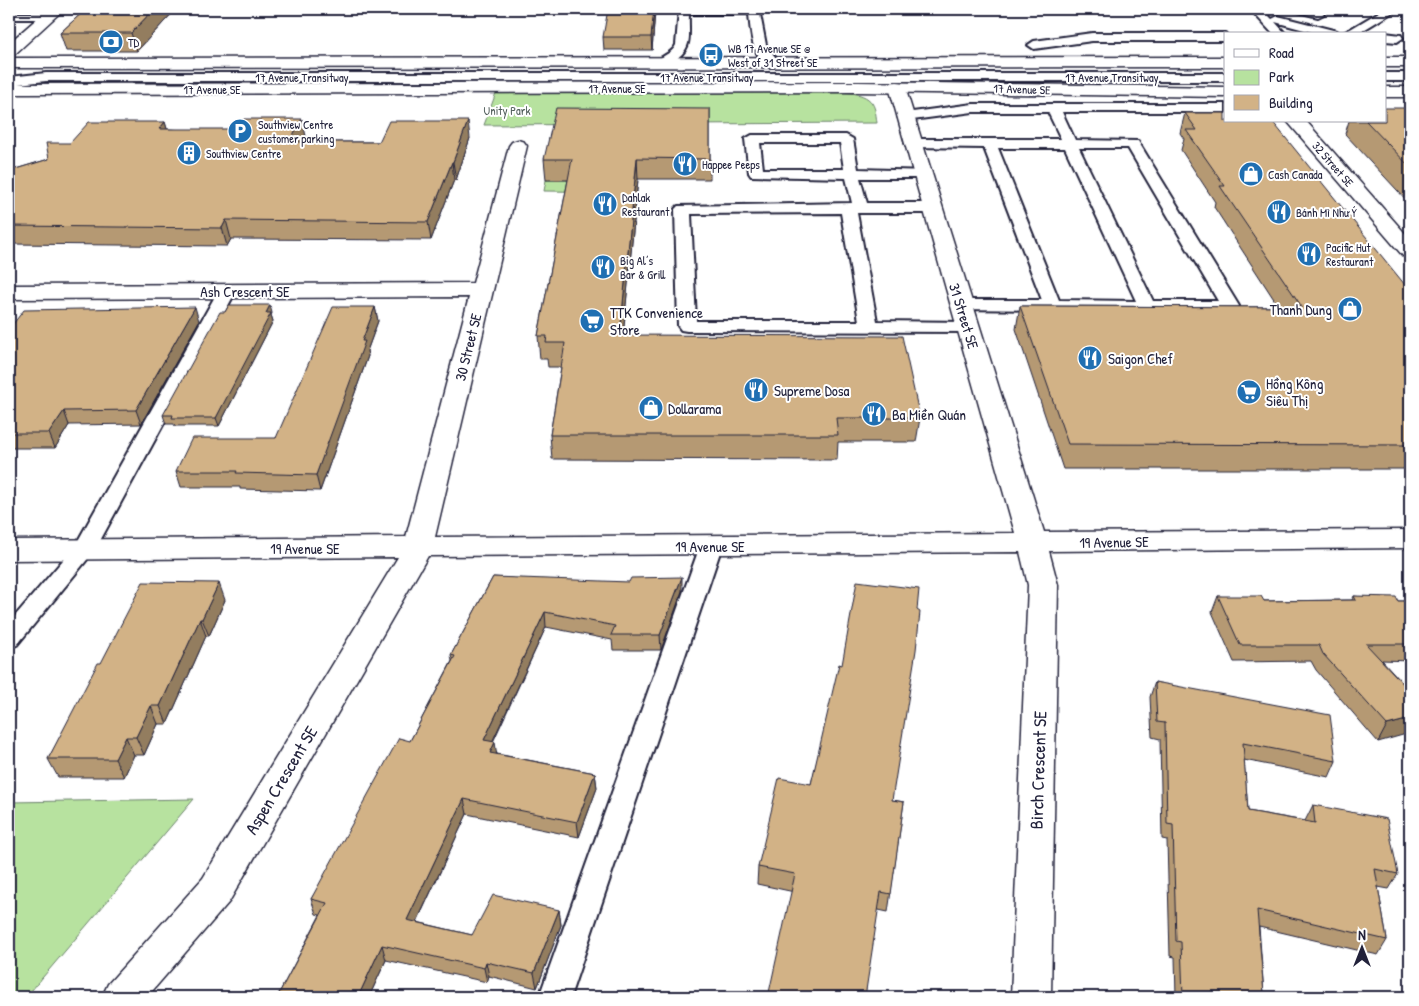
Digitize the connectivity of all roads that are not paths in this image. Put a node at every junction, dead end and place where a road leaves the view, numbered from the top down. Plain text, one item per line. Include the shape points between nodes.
1 (1256, 9) edge
2 (1298, 9) edge
3 (1392, 9) edge
4 (52, 12) edge
5 (1362, 12) dead end
6 (1318, 14) dead end
7 (9, 16) edge
8 (1380, 16) junction
9 (1274, 21) junction
10 (1345, 21) dead end
11 (1362, 26) junction
12 (1279, 32) edge
13 (1323, 32) edge
14 (1352, 32) edge
15 (1224, 37) edge
16 (1034, 46) dead end
17 (9, 51) edge
18 (662, 62) junction
19 (773, 62) junction
20 (1109, 62) junction
21 (1224, 62) edge
22 (1386, 62) edge
23 (1410, 62) edge
24 (9, 63) edge
25 (1224, 77) edge
26 (1386, 77) edge
27 (1410, 77) edge
28 (9, 81) edge
29 (900, 82) junction
30 (9, 89) edge
31 (1224, 92) edge
32 (1386, 92) edge
33 (1410, 92) edge
34 (1053, 108) junction
35 (1224, 108) edge
36 (905, 116) junction
37 (1297, 122) edge
38 (912, 143) junction
39 (989, 143) junction
40 (1070, 144) junction
41 (518, 146) dead end
42 (852, 174) junction
43 (923, 174) junction
44 (854, 208) junction
45 (933, 208) junction
46 (1410, 252) edge
47 (482, 290) junction
48 (227, 291) junction
49 (9, 292) edge
50 (961, 305) junction
51 (1052, 305) junction
52 (1147, 306) junction
53 (869, 326) junction
54 (968, 327) junction
55 (1410, 539) edge
56 (1033, 544) junction
57 (711, 546) junction
58 (418, 548) junction
59 (9, 550) edge
60 (84, 550) junction
61 (9, 639) edge
62 (122, 997) edge
63 (554, 997) edge
64 (1031, 997) edge

1 - 9 lane
2 - 6 lane
2 - 9 lane
3 - 8 lane
4 - 7 lane
4 - 17 street
5 - 8 lane
8 - 11 lane
9 - 12 lane
9 - 13 lane
10 - 11 lane
11 - 14 lane
15 - 16 lane via 1092,37
18 - 19 street, 17 Avenue SE
18 - 19 lane via 679,52 682,46 682,11 755,11 759,48
18 - 24 street, 17 Avenue SE
19 - 20 street, 17 Avenue SE
20 - 21 street, 17 Avenue SE
20 - 29 street via 1076,68 936,70
22 - 23 street
25 - 29 lane, 17 Avenue Transitway
26 - 27 lane
28 - 29 lane, 17 Avenue Transitway via 46,77
29 - 30 street, 17 Avenue SE
29 - 31 street, 17 Avenue SE
29 - 36 street, 31 Street SE
32 - 33 street
34 - 35 lane
34 - 36 lane via 973,108
34 - 40 lane
36 - 38 street, 31 Street SE
37 - 46 street, 32 Street SE
38 - 39 lane
38 - 43 street, 31 Street SE
39 - 40 lane
39 - 51 lane
40 - 52 lane
40 - 52 lane via 1133,144 1230,306
41 - 47 street, 30 Street SE
42 - 42 lane via 756,173 752,139 846,139
42 - 43 lane
42 - 44 lane
43 - 45 street, 31 Street SE
44 - 45 lane
44 - 53 lane
44 - 53 lane via 683,209 686,326
45 - 50 street, 31 Street SE
47 - 48 street, Ash Crescent SE
47 - 58 street, 30 Street SE
48 - 49 street, Ash Crescent SE
48 - 60 lane
50 - 51 lane
50 - 54 street, 31 Street SE
51 - 52 lane
53 - 54 lane
54 - 56 street, 31 Street SE
55 - 56 street, 19 Avenue SE
56 - 57 street, 19 Avenue SE
56 - 64 street, Birch Crescent SE via 1043,585
57 - 58 street, 19 Avenue SE
57 - 63 lane
58 - 60 street, 19 Avenue SE
58 - 62 street, Aspen Crescent SE via 216,890
59 - 60 street, 19 Avenue SE
60 - 61 lane

